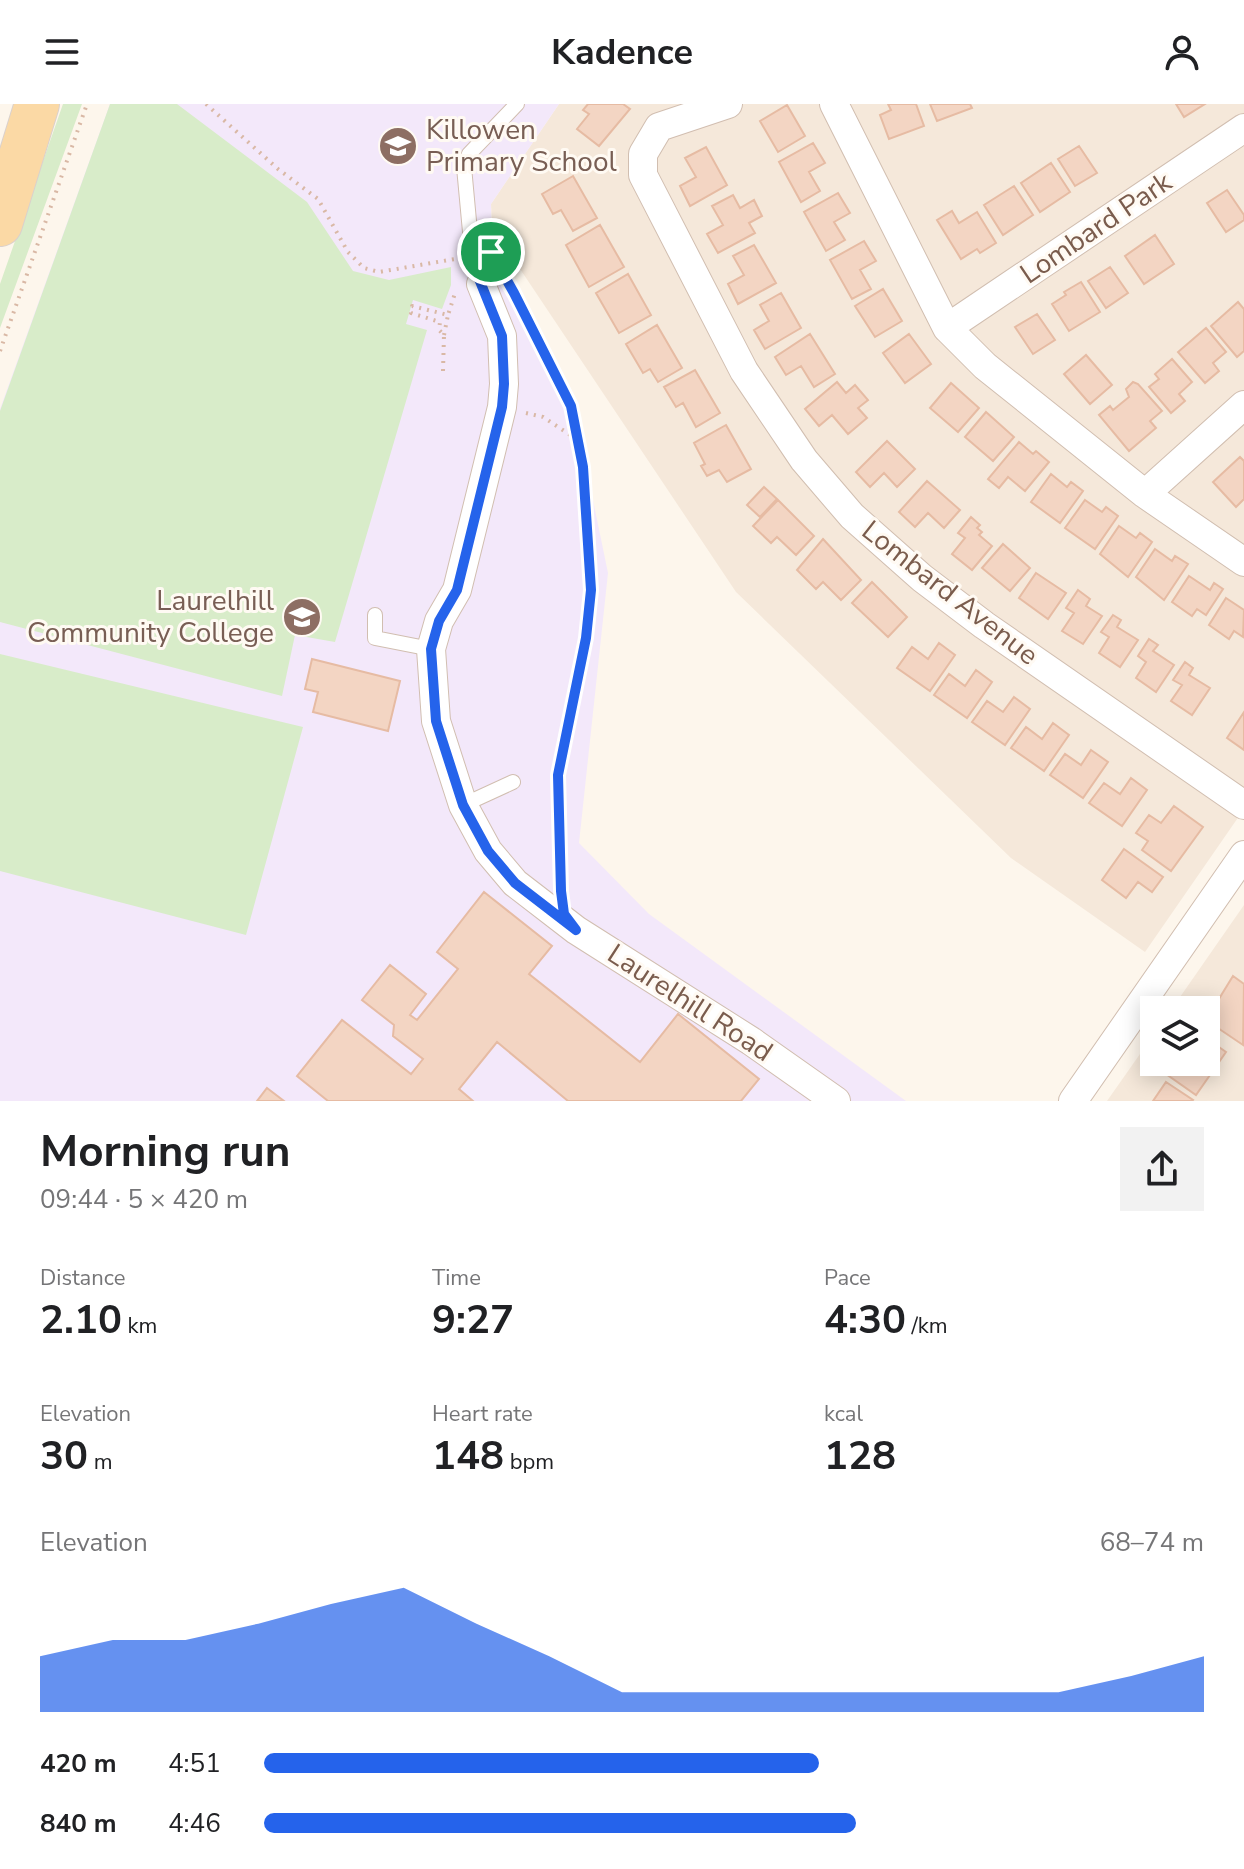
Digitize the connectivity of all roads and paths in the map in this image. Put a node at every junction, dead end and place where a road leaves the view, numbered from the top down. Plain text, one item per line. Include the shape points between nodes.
1 (37, 104) edge
2 (87, 104) edge
3 (206, 104) edge
4 (517, 104) edge
5 (728, 104) edge
6 (834, 104) edge
7 (1244, 128) edge
8 (0, 224) edge
9 (472, 254) junction
10 (455, 259) junction
11 (464, 281) junction
12 (514, 293) dead end
13 (448, 315) junction
14 (947, 328) junction
15 (444, 335) junction
16 (0, 351) edge
17 (443, 371) dead end
18 (1244, 405) edge
19 (502, 407) junction
20 (577, 439) junction
21 (1145, 494) junction
22 (1244, 562) edge
23 (375, 615) dead end
24 (431, 649) junction
25 (513, 782) dead end
26 (463, 805) junction
27 (1244, 805) edge
28 (1244, 855) edge
29 (576, 930) junction
30 (836, 1101) edge
31 (1073, 1101) edge

1 - 8 main road
2 - 16 path
3 - 10 path via 318,199 348,252 364,268 379,272
4 - 9 lane via 469,154 464,167
5 - 27 street, Lombard Avenue via 659,127 643,154 643,175 744,371 804,460 852,516 922,578
6 - 14 street
7 - 14 street, Lombard Park
9 - 10 path
9 - 11 lane
10 - 11 path
11 - 13 path
11 - 19 street, Laurelhill Road via 502,336
12 - 20 path via 571,406
13 - 15 path
13 - 15 path via 412,306 411,313 440,322
14 - 21 street via 985,366
15 - 17 path
18 - 21 street
19 - 20 path via 543,417
19 - 24 street, Laurelhill Road via 457,590
20 - 29 path via 591,590 558,775 561,891 564,914
21 - 22 street
23 - 24 lane via 375,638
24 - 26 street, Laurelhill Road via 436,721
25 - 26 lane
26 - 29 street, Laurelhill Road via 488,851 515,883
28 - 31 street
29 - 30 street, Laurelhill Road

